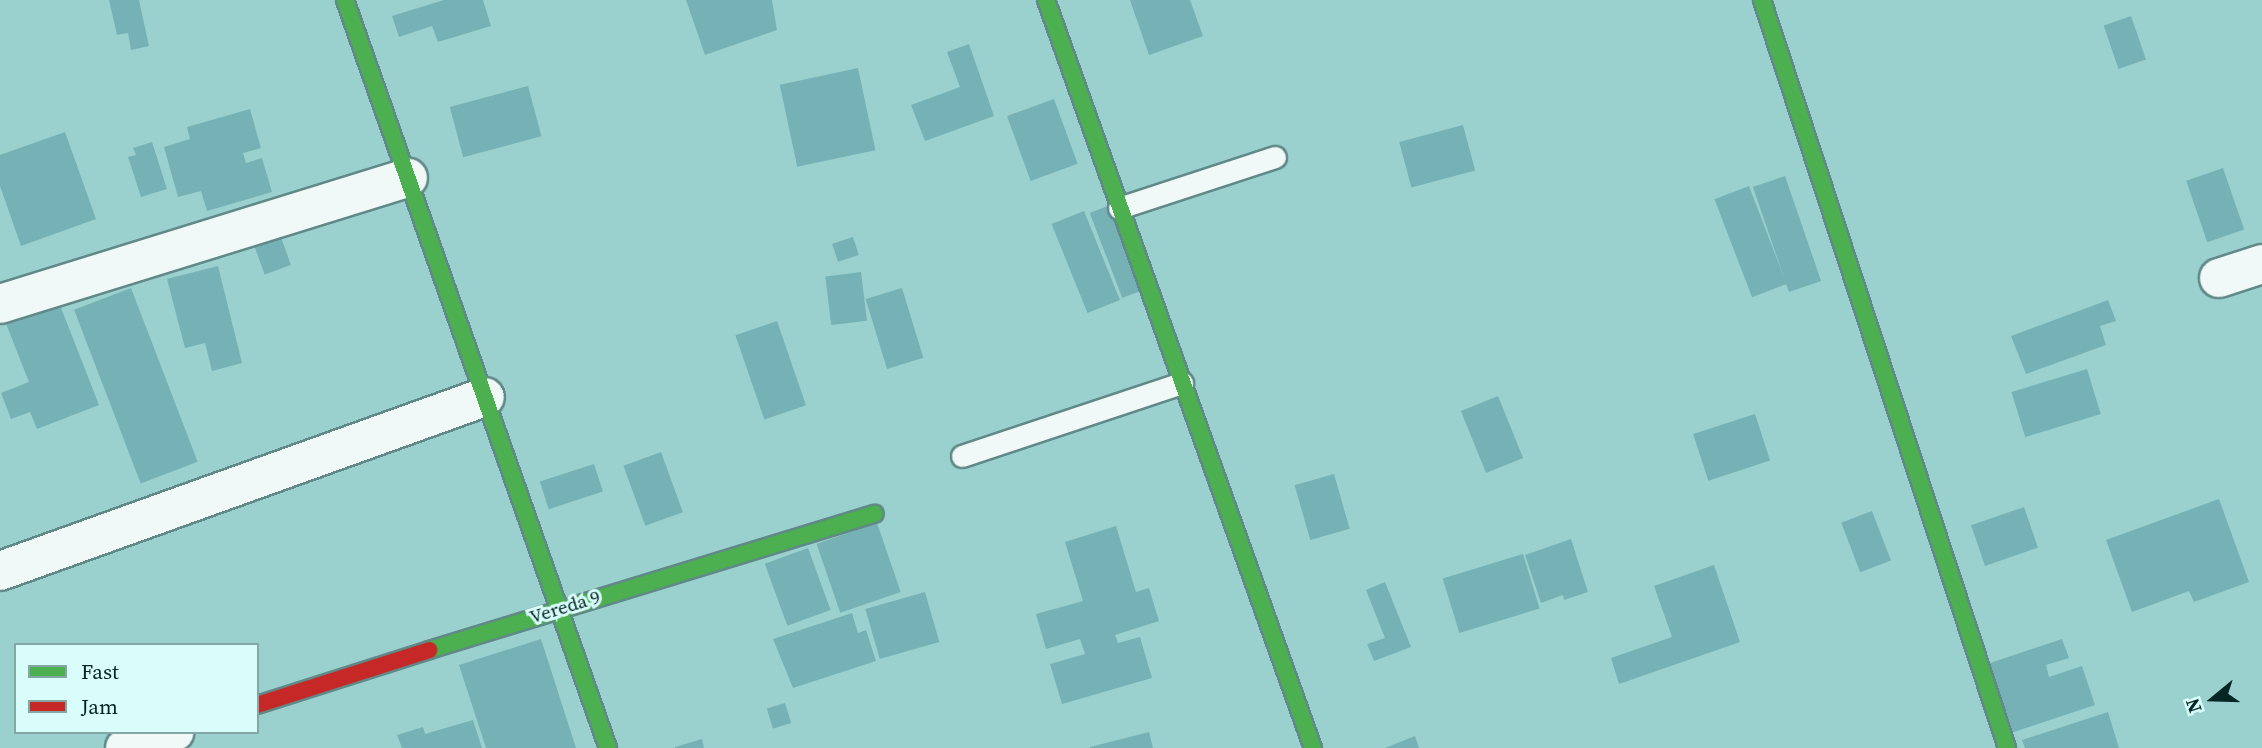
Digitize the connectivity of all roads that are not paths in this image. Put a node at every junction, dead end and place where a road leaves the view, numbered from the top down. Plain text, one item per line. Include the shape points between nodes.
1 (345, 0) edge
2 (1046, 0) edge
3 (1762, 0) edge
4 (1275, 157) dead end
5 (408, 178) junction
6 (1119, 208) junction
7 (2262, 264) edge
8 (2219, 278) dead end
9 (0, 304) edge
10 (1182, 383) junction
11 (485, 397) junction
12 (962, 456) dead end
13 (875, 514) dead end
14 (0, 571) edge
15 (559, 609) junction
16 (259, 704) edge
17 (168, 734) edge
18 (125, 748) edge
19 (608, 748) edge
20 (1313, 748) edge
21 (2007, 748) edge

1 - 5 street
2 - 6 street
3 - 21 street
4 - 6 lane
5 - 9 street
5 - 11 street
6 - 10 street
7 - 8 street
10 - 12 lane
10 - 20 street
11 - 14 street
11 - 15 street
13 - 15 street, Vereda 9
15 - 16 street, Vereda 9
15 - 19 street
17 - 18 street

